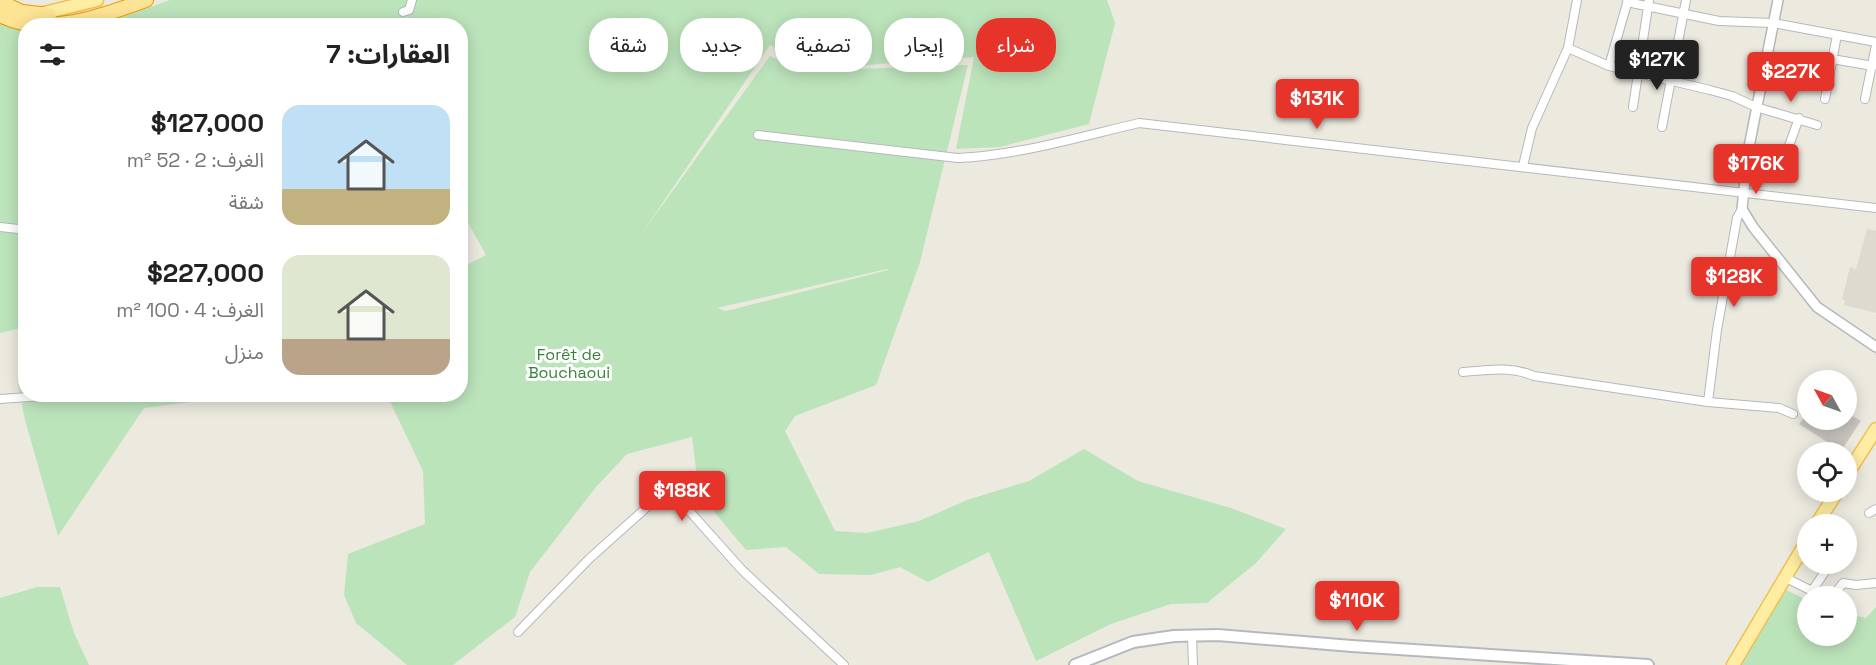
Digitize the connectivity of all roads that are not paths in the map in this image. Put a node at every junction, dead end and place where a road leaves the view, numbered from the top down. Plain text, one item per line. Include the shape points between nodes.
1 (97, 0) edge
2 (121, 0) edge
3 (134, 0) edge
4 (146, 0) edge
5 (412, 0) edge
6 (1577, 0) edge
7 (1686, 0) edge
8 (1778, 0) edge
9 (1628, 1) edge
10 (0, 2) edge
11 (1649, 3) edge
12 (403, 12) dead end
13 (1684, 12) junction
14 (0, 15) edge
15 (36, 15) junction
16 (88, 17) joint
17 (18, 22) edge
18 (1773, 23) junction
19 (1837, 35) junction
20 (1876, 44) edge
21 (1568, 48) junction
22 (1833, 59) junction
23 (1610, 66) junction
24 (1873, 66) junction
25 (1638, 74) junction
26 (1671, 81) junction
27 (1825, 99) dead end
28 (1865, 99) dead end
29 (1633, 107) dead end
30 (1756, 107) junction
31 (1799, 118) junction
32 (1817, 125) dead end
33 (1662, 127) dead end
34 (758, 135) dead end
35 (1786, 154) dead end
36 (1523, 166) junction
37 (1743, 194) junction
38 (1876, 208) edge
39 (1742, 209) junction
40 (0, 227) edge
41 (18, 229) edge
42 (1876, 347) edge
43 (1463, 372) dead end
44 (18, 398) edge
45 (0, 399) edge
46 (1708, 402) junction
47 (1793, 414) dead end
48 (1875, 434) edge
49 (1857, 460) edge
50 (1797, 556) edge
51 (1784, 577) junction
52 (1876, 583) edge
53 (1802, 586) edge
54 (1841, 586) edge
55 (518, 633) dead end
56 (1192, 636) junction
57 (844, 665) edge
58 (1075, 665) edge
59 (1193, 665) edge
60 (1648, 665) edge
61 (1733, 665) edge

1 - 15 main road
2 - 15 highway via 81,12
3 - 16 main road
4 - 16 highway
5 - 12 street via 409,10
6 - 21 street
7 - 13 street
8 - 18 street
9 - 11 street
9 - 23 street
10 - 15 highway
11 - 13 street
11 - 25 street
13 - 18 street via 1719,21
13 - 26 street
14 - 17 highway
18 - 19 street
18 - 30 street
19 - 20 street
19 - 22 street
20 - 24 street
21 - 23 street
21 - 36 street via 1532,128
22 - 24 street
22 - 27 street
23 - 25 street
24 - 28 street
25 - 26 street
25 - 29 street
26 - 30 street via 1732,96
26 - 33 street
30 - 31 street
30 - 37 street
31 - 32 street
31 - 35 street
34 - 36 street via 957,158 1044,146 1139,123
36 - 37 street
37 - 38 street
37 - 39 street
39 - 42 street via 1817,307
39 - 46 street via 1737,218 1719,319
40 - 41 street
43 - 46 street via 1521,370 1534,376
44 - 45 street
46 - 47 street via 1779,408
48 - 49 main road
50 - 51 main road
51 - 53 street
51 - 61 main road
52 - 54 street
55 - 57 street via 590,558 666,493 676,496 742,570
56 - 58 main road via 1133,642
56 - 59 street
56 - 60 main road

